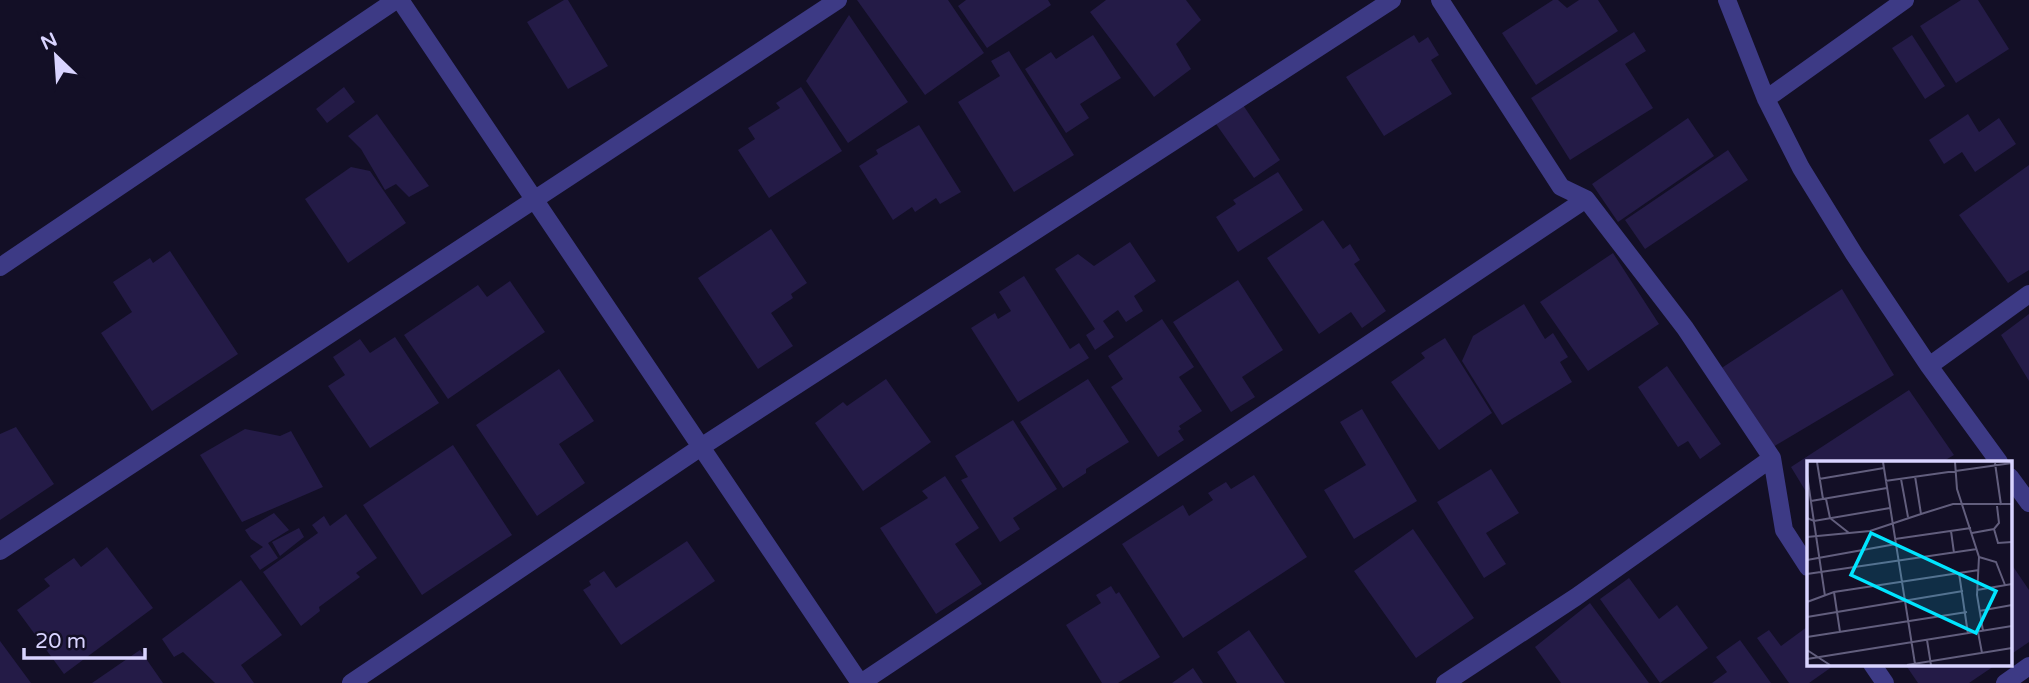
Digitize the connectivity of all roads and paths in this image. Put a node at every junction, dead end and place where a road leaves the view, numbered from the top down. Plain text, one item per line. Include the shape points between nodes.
1 (398, 0) edge
2 (838, 0) edge
3 (1392, 0) edge
4 (1440, 0) edge
5 (1727, 0) edge
6 (1905, 0) edge
7 (1766, 99) junction
8 (534, 198) junction
9 (1586, 199) junction
10 (0, 267) edge
11 (2029, 294) edge
12 (1928, 366) junction
13 (701, 447) junction
14 (1772, 458) junction
15 (1998, 461) edge
16 (2011, 478) edge
17 (2029, 503) edge
18 (0, 551) edge
19 (1807, 565) edge
20 (1873, 666) edge
21 (2029, 666) edge
22 (351, 683) edge
23 (861, 683) edge
24 (1445, 683) edge
25 (1885, 683) edge
26 (2005, 683) edge

1 - 8 street
1 - 10 street
2 - 8 street
3 - 13 street
4 - 9 street via 1561,187
5 - 7 street
6 - 7 street
7 - 12 street via 1801,168
8 - 13 street
8 - 18 street
9 - 14 street via 1685,328
9 - 23 street
11 - 12 street
12 - 15 street
13 - 22 street
13 - 23 street
14 - 19 street via 1784,530
14 - 24 street
16 - 17 street
20 - 25 street
21 - 26 street

